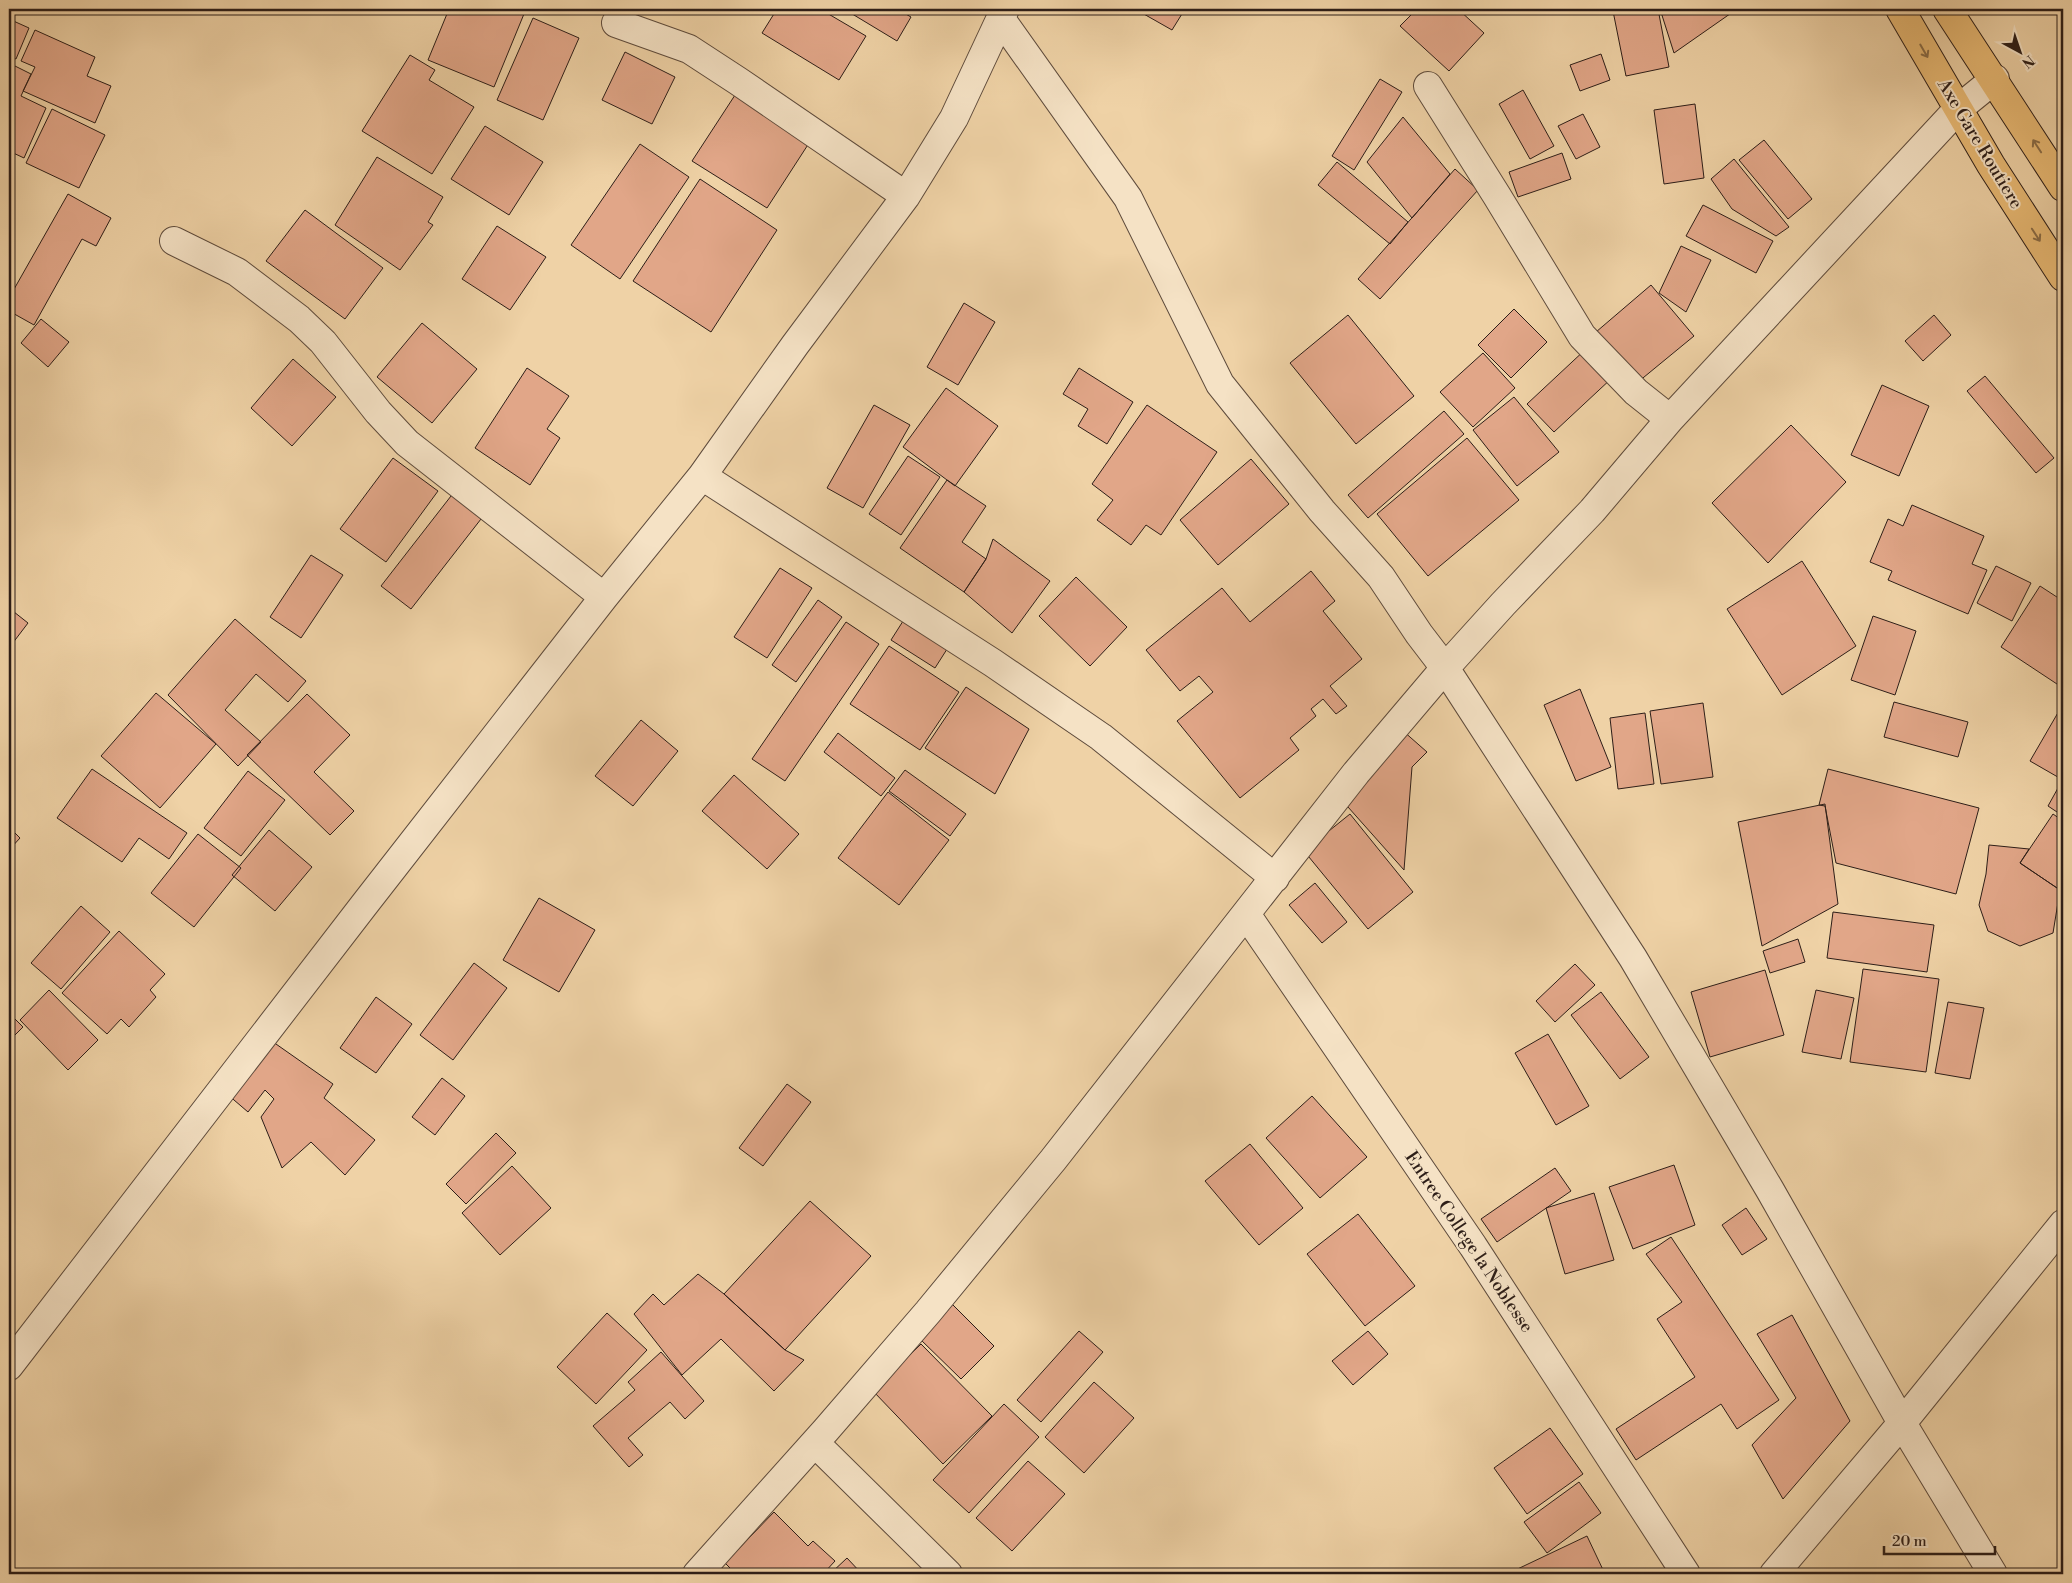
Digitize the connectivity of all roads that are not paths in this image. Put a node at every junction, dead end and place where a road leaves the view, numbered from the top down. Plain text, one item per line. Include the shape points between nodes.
1 (1900, 9) edge
2 (1947, 9) edge
3 (1003, 14) edge
4 (616, 22) dead end
5 (1995, 79) junction
6 (1428, 86) dead end
7 (1958, 109) junction
8 (2063, 187) edge
9 (906, 196) junction
10 (174, 240) dead end
11 (2063, 277) edge
12 (1670, 419) junction
13 (702, 476) junction
14 (604, 598) junction
15 (1446, 668) junction
16 (1275, 878) junction
17 (1246, 914) junction
18 (2063, 1224) edge
19 (9, 1366) edge
20 (1902, 1423) junction
21 (815, 1443) junction
22 (697, 1574) edge
23 (948, 1574) edge
24 (1686, 1574) edge
25 (1774, 1574) edge
26 (1994, 1574) edge

1 -> 7 highway, Axe Gare Routiere
2 - 5 highway
3 - 9 street via 954,118
3 - 15 street via 1128,198 1220,384 1322,511 1381,577
4 - 9 street via 689,50
5 - 7 street
8 -> 5 highway
6 - 12 street via 1582,336 1636,392
7 -> 11 highway, Axe Gare Routiere
7 - 12 street
9 - 13 street
10 - 14 street via 237,272 299,319 323,342 407,443
12 - 15 street via 1592,510
13 - 14 street
13 - 16 street via 993,663 1101,737
14 - 19 street
15 - 16 street via 1356,774
15 - 20 street via 1633,958
16 - 17 street
17 - 21 street via 1053,1160
17 - 24 street, Entree College la Noblesse via 1473,1246
18 - 20 street
20 - 25 street
20 - 26 street
21 - 22 street
21 - 23 street

